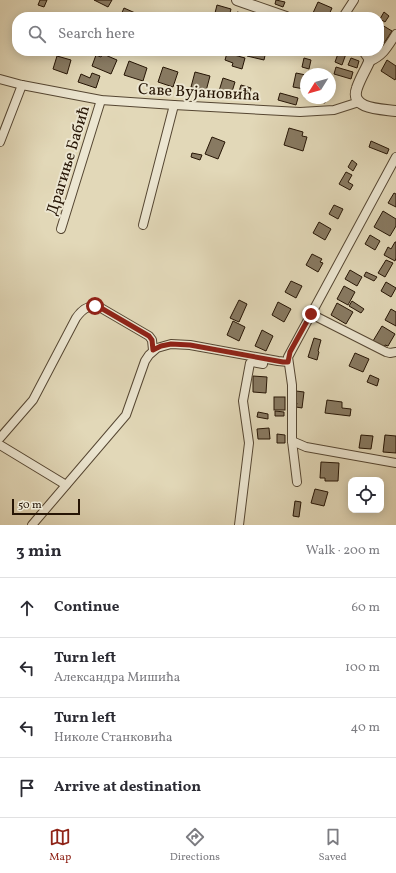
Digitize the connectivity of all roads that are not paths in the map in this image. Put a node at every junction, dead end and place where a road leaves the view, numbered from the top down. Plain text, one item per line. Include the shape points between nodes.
1 (237, 0) edge
2 (354, 0) edge
3 (272, 12) edge
4 (346, 12) edge
5 (396, 34) edge
6 (384, 52) edge
7 (368, 56) edge
8 (379, 56) edge
9 (369, 62) junction
10 (0, 79) edge
11 (22, 85) junction
12 (101, 100) junction
13 (359, 102) junction
14 (174, 105) junction
15 (396, 111) edge
16 (0, 142) edge
17 (396, 157) edge
18 (143, 225) dead end
19 (61, 229) dead end
20 (311, 314) junction
21 (153, 350) junction
22 (396, 352) edge
23 (278, 362) junction
24 (288, 362) junction
25 (0, 438) edge
26 (292, 441) junction
27 (0, 445) edge
28 (396, 463) edge
29 (297, 482) dead end
30 (66, 485) junction
31 (32, 525) edge
32 (239, 525) edge

1 - 3 street
2 - 4 street
5 - 6 street
7 - 9 street
8 - 9 street
9 - 13 street via 356,89
10 - 11 street, Саве Вујановића
11 - 12 street, Саве Вујановића
11 - 16 street
12 - 14 street, Саве Вујановића
12 - 19 street, Драгиње Бабић
13 - 14 street, Саве Вујановића via 334,110 300,112
13 - 15 street via 363,106
14 - 18 street
17 - 20 street
20 - 22 street via 386,352
20 - 24 street via 290,352
21 - 23 street via 171,344 190,345
21 - 25 street via 149,336 101,308 86,307 76,318 34,400
21 - 30 street via 145,361 126,415
23 - 24 street
23 - 32 street via 275,365 252,362 248,367 243,401 249,443
24 - 26 street via 292,385
26 - 28 street via 306,447
26 - 29 street
27 - 30 street
30 - 31 street

